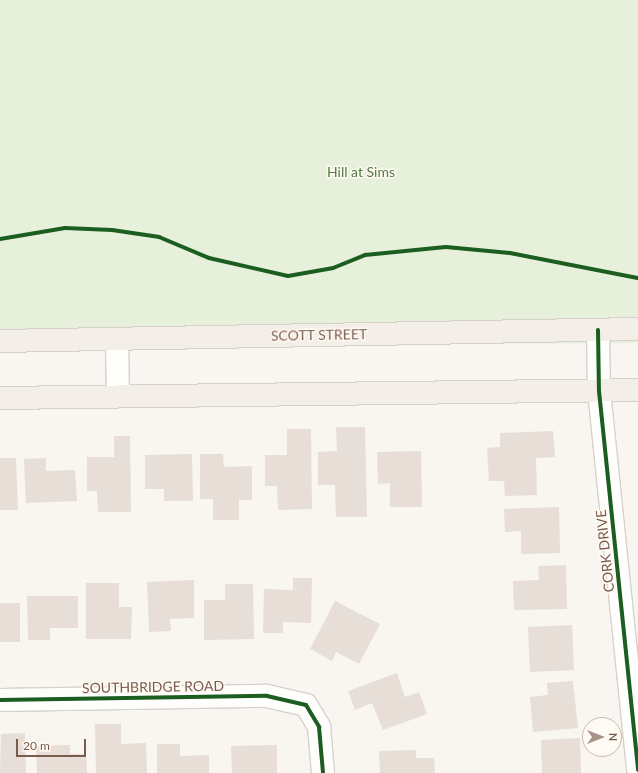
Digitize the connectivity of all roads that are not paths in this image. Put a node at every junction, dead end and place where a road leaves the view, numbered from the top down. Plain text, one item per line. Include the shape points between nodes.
1 (638, 329) edge
2 (598, 330) junction
3 (117, 339) junction
4 (0, 341) edge
5 (638, 390) edge
6 (599, 391) junction
7 (118, 395) junction
8 (0, 398) edge
9 (634, 686) edge
10 (0, 700) edge
11 (638, 770) edge
12 (323, 773) edge

1 - 2 main road, SCOTT STREET
2 - 3 main road, SCOTT STREET
2 - 6 street, CORK DRIVE
3 - 4 main road, SCOTT STREET
3 - 7 street
5 - 6 main road
6 - 7 main road
6 - 9 street, CORK DRIVE
7 - 8 main road
9 - 11 street, CORK DRIVE
10 - 12 street, SOUTHBRIDGE ROAD via 267,696 306,705 319,727

